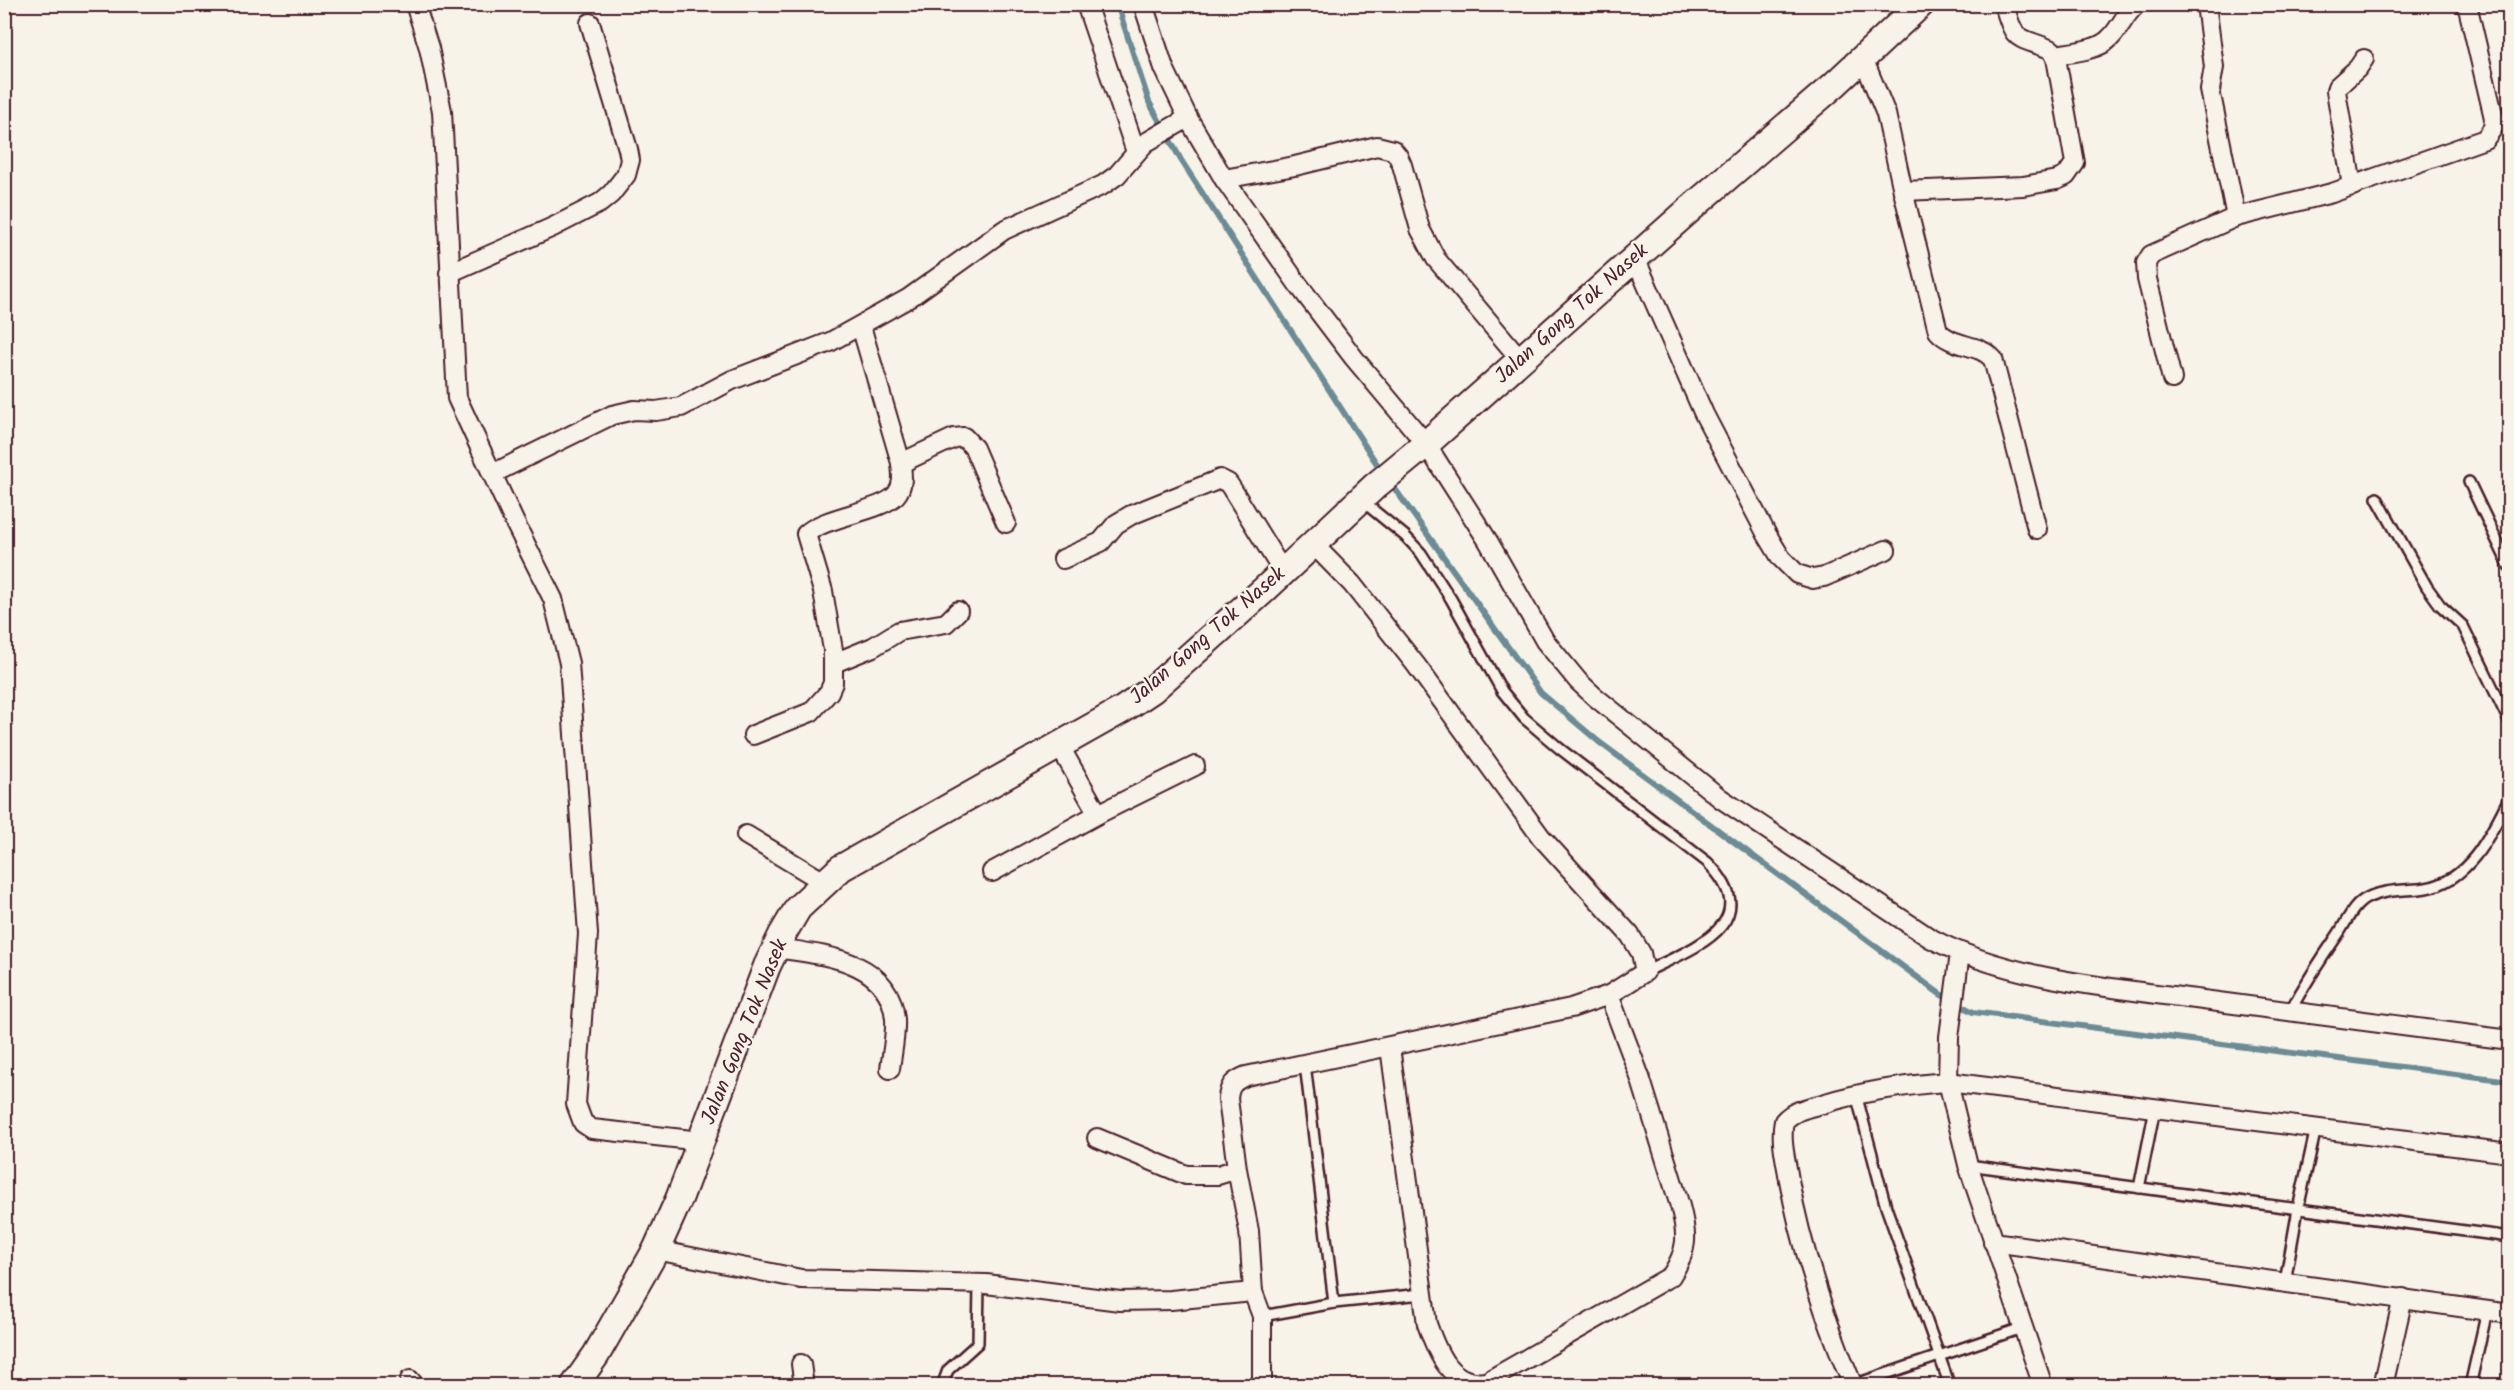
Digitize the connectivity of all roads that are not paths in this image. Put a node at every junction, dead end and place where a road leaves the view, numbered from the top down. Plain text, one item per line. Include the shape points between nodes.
1 (415, 4) edge
2 (1086, 4) edge
3 (1143, 4) edge
4 (2004, 4) edge
5 (2137, 4) edge
6 (2206, 4) edge
7 (2467, 4) edge
8 (1916, 6) edge
9 (590, 23) dead end
10 (2055, 55) junction
11 (1863, 58) junction
12 (2364, 58) dead end
13 (1185, 119) junction
14 (1141, 148) junction
15 (1224, 179) junction
16 (2352, 186) junction
17 (1903, 191) junction
18 (2236, 217) junction
19 (1635, 258) junction
20 (449, 273) junction
21 (861, 326) junction
22 (1521, 360) junction
23 (2172, 379) dead end
24 (1422, 447) junction
25 (901, 463) junction
26 (492, 474) junction
27 (2469, 482) dead end
28 (1368, 493) junction
29 (2377, 498) dead end
30 (1006, 522) dead end
31 (2037, 528) dead end
32 (1313, 544) junction
33 (1887, 550) dead end
34 (1063, 559) dead end
35 (2510, 568) edge
36 (1282, 572) junction
37 (958, 611) dead end
38 (834, 663) junction
39 (2510, 723) edge
40 (753, 735) dead end
41 (1059, 745) junction
42 (1195, 766) dead end
43 (2510, 796) edge
44 (1098, 814) junction
45 (746, 835) dead end
46 (992, 872) dead end
47 (824, 882) junction
48 (776, 948) junction
49 (1959, 961) junction
50 (1645, 972) junction
51 (1609, 995) junction
52 (2290, 1011) junction
53 (2510, 1040) edge
54 (1390, 1047) junction
55 (1305, 1064) junction
56 (890, 1069) dead end
57 (1948, 1082) junction
58 (1856, 1094) junction
59 (2155, 1108) junction
60 (2316, 1128) junction
61 (1097, 1138) dead end
62 (701, 1141) junction
63 (2510, 1153) edge
64 (1968, 1165) junction
65 (1237, 1169) junction
66 (2139, 1188) junction
67 (2298, 1209) junction
68 (2510, 1237) edge
69 (1993, 1242) junction
70 (656, 1250) junction
71 (2285, 1282) junction
72 (979, 1284) junction
73 (1253, 1292) junction
74 (1422, 1294) junction
75 (2403, 1298) junction
76 (1334, 1303) junction
77 (2487, 1311) junction
78 (2510, 1314) edge
79 (1262, 1316) junction
80 (2022, 1328) junction
81 (1938, 1356) junction
82 (801, 1364) dead end
83 (1853, 1385) edge
84 (574, 1386) edge
85 (804, 1386) edge
86 (942, 1386) edge
87 (1262, 1386) edge
88 (1950, 1386) edge
89 (2043, 1386) edge
90 (2383, 1386) edge
91 (2470, 1386) edge

1 - 20 street via 442,111
2 - 14 street
3 - 13 street
4 - 10 street via 2014,35 2052,50
5 - 10 street via 2104,43
6 - 18 street via 2214,67 2210,90
7 - 16 street via 2494,118 2491,134
8 - 11 main road, Jalan Gong Tok Nasek
9 - 20 street via 628,149 626,174 611,194 588,210
10 - 17 street via 2074,150 2075,164 2066,176 2023,186
11 - 17 street via 1886,114
11 - 19 main road, Jalan Gong Tok Nasek
12 - 16 street via 2336,91
13 - 14 street
13 - 15 street
14 - 21 street via 1103,185 1004,231
15 - 22 street via 1377,146 1393,150 1402,165 1420,229 1436,259
15 - 24 street via 1297,283
16 - 18 street
17 - 31 street via 1938,331 1949,340 1984,351 1993,359
18 - 23 street via 2151,255 2146,263
19 - 22 main road, Jalan Gong Tok Nasek
19 - 33 street via 1704,414 1766,532 1790,569 1803,578 1824,577
20 - 26 street via 457,398
21 - 25 street
21 - 26 street via 794,358 732,380 681,407 612,415
22 - 24 main road, Jalan Gong Tok Nasek
24 - 28 main road, Jalan Gong Tok Nasek
24 - 49 street via 1488,541 1545,641 1578,681 1720,798
25 - 30 street via 964,437 974,448
25 - 38 street via 901,485 896,495 806,534 823,591
26 - 62 street via 553,599 569,663 588,934 575,1090 578,1113 592,1129
27 - 35 lane
28 - 32 main road, Jalan Gong Tok Nasek
28 - 50 lane via 1421,553 1502,691 1524,718 1707,862 1730,892 1730,911 1719,930
29 - 39 lane via 2427,587 2463,626
32 - 36 main road, Jalan Gong Tok Nasek
32 - 50 street via 1352,584 1416,665 1541,837 1630,934 1641,953
34 - 36 street via 1101,542 1116,524 1131,515 1220,479 1228,483
36 - 41 main road, Jalan Gong Tok Nasek via 1152,690
37 - 38 street via 946,623 899,631
38 - 40 street via 830,692 811,712
41 - 44 street
41 - 47 main road, Jalan Gong Tok Nasek via 841,868
42 - 44 street
43 - 52 lane via 2483,846 2454,876 2427,888 2381,893 2356,907
44 - 46 street
45 - 47 street
47 - 48 main road, Jalan Gong Tok Nasek via 798,908
48 - 56 street via 845,960 880,982 895,1018
48 - 62 main road, Jalan Gong Tok Nasek
49 - 52 street
49 - 57 street via 1948,1037
50 - 51 street
51 - 54 street via 1571,1008
51 - 74 street via 1640,1077 1685,1225 1686,1242 1671,1276 1486,1382 1475,1383 1451,1371 1441,1358 1427,1324
52 - 53 street
54 - 55 street
54 - 74 street
55 - 65 street via 1246,1076 1235,1080 1229,1088
55 - 76 lane
57 - 58 street
57 - 59 street
57 - 64 street
58 - 81 lane via 1886,1207
58 - 83 street via 1792,1113 1784,1121 1782,1131 1796,1214 1812,1275
59 - 60 street
59 - 66 lane
60 - 63 street
60 - 67 lane
61 - 65 street via 1186,1175 1209,1176
62 - 70 main road, Jalan Gong Tok Nasek
64 - 66 lane
64 - 69 street
65 - 73 street via 1249,1231
66 - 67 lane
67 - 68 lane
67 - 71 lane
69 - 71 street
69 - 80 street
70 - 72 street via 801,1279
70 - 84 main road, Jalan Gong Tok Nasek
71 - 75 street
72 - 73 street via 1129,1301
72 - 86 lane via 978,1343 948,1371
73 - 79 street
74 - 76 lane
75 - 77 street
75 - 90 street
76 - 79 lane
77 - 78 street
77 - 91 lane
79 - 87 street
80 - 81 lane
80 - 89 street
81 - 83 lane
81 - 88 lane
82 - 85 street

